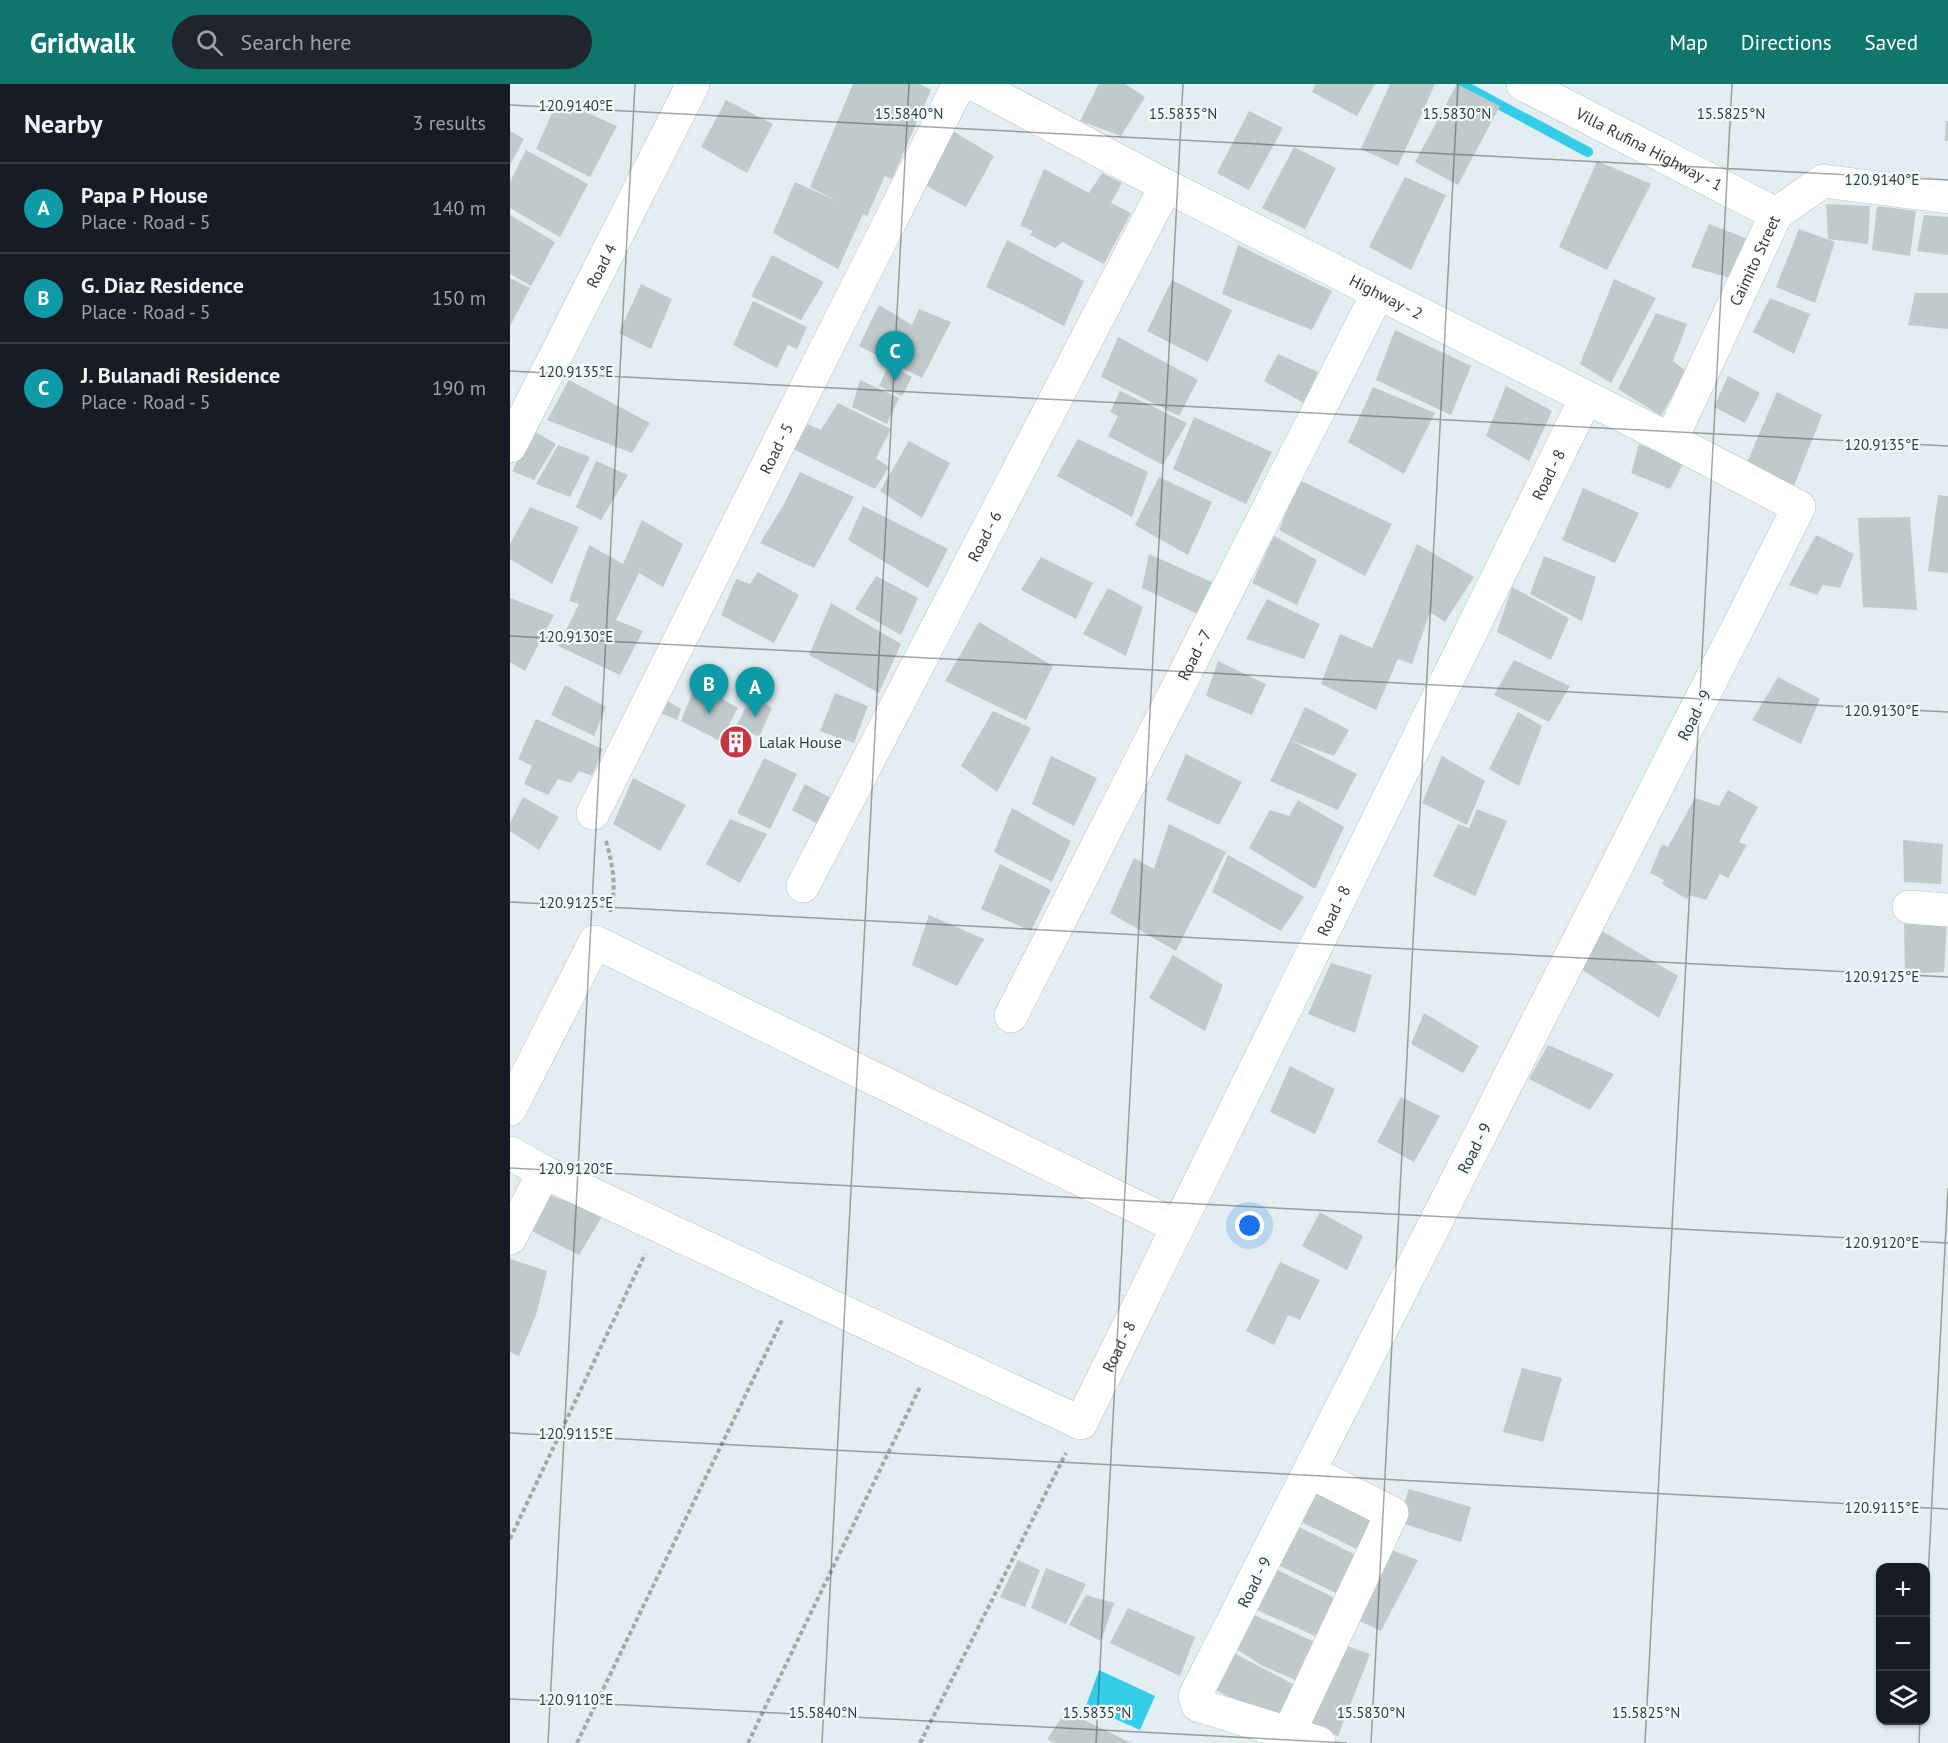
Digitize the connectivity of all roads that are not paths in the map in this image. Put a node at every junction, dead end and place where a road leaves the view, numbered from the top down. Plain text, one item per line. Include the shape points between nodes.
1 (693, 84) edge
2 (959, 84) edge
3 (974, 84) edge
4 (1523, 84) edge
5 (1166, 186) junction
6 (1948, 197) edge
7 (1776, 214) junction
8 (1378, 293) junction
9 (1586, 398) junction
10 (1671, 441) junction
11 (510, 446) edge
12 (1799, 507) joint
13 (593, 813) road end
14 (803, 886) dead end
15 (1909, 907) dead end
16 (1948, 910) edge
17 (1011, 1017) dead end
18 (510, 1109) edge
19 (510, 1153) edge
20 (544, 1172) junction
21 (1178, 1227) junction
22 (510, 1238) edge
23 (1310, 1472) junction
24 (1288, 1735) junction
25 (1319, 1743) edge

1 - 11 street, Road 4
2 - 13 street, Road - 5
3 - 5 street, Highway - 2
4 - 7 street, Villa Rufina Highway - 1
5 - 8 street, Highway - 2
5 - 14 street, Road - 6
6 - 7 street, Caimito Street via 1823,181
7 - 10 street, Caimito Street
8 - 9 street, Highway - 2
8 - 17 street, Road - 7
9 - 10 street, Highway - 2
9 - 21 street, Road - 8
10 - 12 street, Highway - 2
12 - 23 street, Road - 9
15 - 16 street
18 - 21 street via 595,942
19 - 20 street
20 - 21 street, Road - 8 via 1082,1423
20 - 22 street
23 - 24 street via 1392,1513
23 - 24 street, Road - 9 via 1196,1696 1198,1706
24 - 25 street

